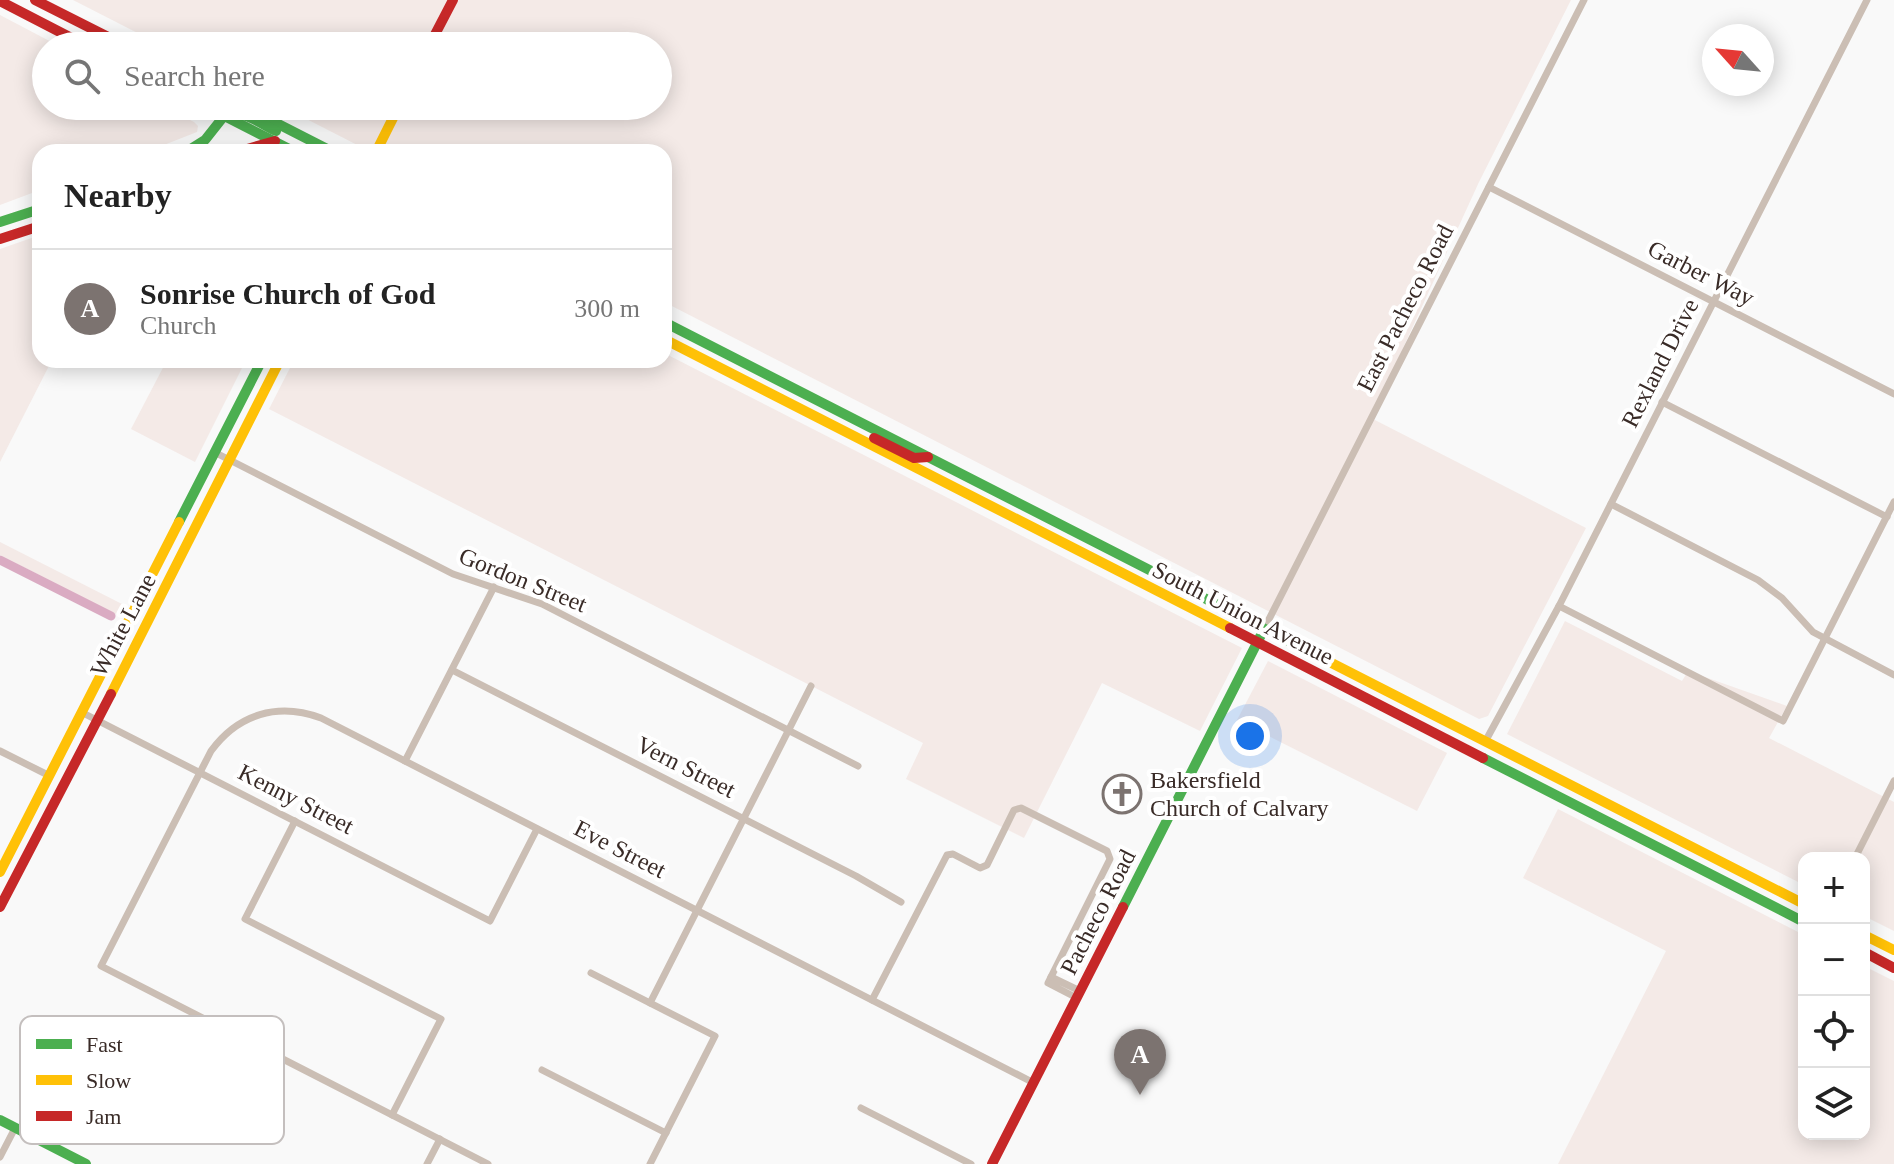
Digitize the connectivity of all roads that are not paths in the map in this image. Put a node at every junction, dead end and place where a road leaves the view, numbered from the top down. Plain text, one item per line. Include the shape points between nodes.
1 (14, 0) edge
2 (35, 0) edge
3 (453, 0) edge
4 (1584, 0) edge
5 (1867, 0) edge
6 (0, 1) edge
7 (72, 19) junction
8 (60, 32) edge
9 (98, 32) edge
10 (436, 32) edge
11 (221, 120) edge
12 (232, 120) edge
13 (253, 120) edge
14 (271, 120) edge
15 (392, 120) edge
16 (304, 137) junction
17 (275, 141) junction
18 (199, 144) edge
19 (265, 144) edge
20 (280, 144) edge
21 (318, 144) edge
22 (380, 144) edge
23 (1489, 187) junction
24 (32, 212) edge
25 (0, 222) edge
26 (32, 229) edge
27 (0, 239) edge
28 (1713, 302) junction
29 (672, 326) edge
30 (687, 334) junction
31 (672, 335) edge
32 (672, 343) edge
33 (258, 368) edge
34 (276, 368) edge
35 (731, 373) junction
36 (1894, 394) edge
37 (807, 395) junction
38 (1662, 402) junction
39 (854, 436) junction
40 (216, 453) junction
41 (929, 457) junction
42 (231, 461) junction
43 (1894, 502) edge
44 (1611, 504) junction
45 (1887, 517) junction
46 (494, 587) junction
47 (1559, 606) junction
48 (1261, 635) junction
49 (1824, 639) junction
50 (452, 670) junction
51 (1894, 675) edge
52 (811, 686) dead end
53 (1388, 709) junction
54 (83, 713) junction
55 (98, 721) junction
56 (789, 730) junction
57 (1485, 742) junction
58 (0, 751) edge
59 (1474, 753) junction
60 (405, 761) junction
61 (858, 766) dead end
62 (200, 772) junction
63 (50, 776) junction
64 (1894, 781) edge
65 (1572, 786) junction
66 (744, 819) junction
67 (295, 821) junction
68 (537, 829) junction
69 (1858, 852) edge
70 (0, 872) edge
71 (1729, 883) junction
72 (5, 884) edge
73 (1798, 901) edge
74 (901, 902) dead end
75 (0, 907) edge
76 (697, 911) junction
77 (1798, 911) edge
78 (1798, 919) edge
79 (1870, 938) edge
80 (1894, 950) edge
81 (1870, 955) edge
82 (1894, 968) edge
83 (591, 973) dead end
84 (1078, 995) junction
85 (872, 1000) junction
86 (650, 1003) junction
87 (199, 1016) edge
88 (284, 1060) edge
89 (542, 1070) dead end
90 (1034, 1083) junction
91 (861, 1108) dead end
92 (392, 1115) junction
93 (0, 1120) edge
94 (15, 1128) junction
95 (20, 1131) edge
96 (666, 1133) junction
97 (440, 1139) junction
98 (47, 1144) edge
99 (0, 1157) edge
100 (86, 1164) edge
101 (427, 1164) edge
102 (488, 1164) edge
103 (650, 1164) edge
104 (971, 1164) edge
105 (992, 1164) edge

1 - 7 main road via 51,20
2 - 7 main road
3 - 10 main road
4 - 23 street, East Pacheco Road
5 - 28 street, Rexland Drive
6 - 8 main road
7 - 9 main road
11 - 18 main road
12 - 17 main road
13 - 16 main road
14 - 16 main road
15 - 22 main road
16 - 21 main road
17 - 19 main road
17 - 20 main road
23 - 28 street, Garber Way
23 - 48 street, East Pacheco Road
24 - 25 main road
26 - 27 main road
28 - 36 street, Garber Way
28 - 38 street, Rexland Drive
29 - 30 main road, South Union Avenue
30 - 31 main road
30 - 37 main road, South Union Avenue
32 - 35 main road, South Union Avenue
33 - 40 main road, White Lane
34 - 42 main road, White Lane
35 - 37 main road via 750,374 801,401
35 - 39 main road, South Union Avenue
37 - 41 main road, South Union Avenue
38 - 44 street, Rexland Drive
38 - 45 street
39 - 41 main road via 860,431 914,458
39 - 48 main road, South Union Avenue
40 - 42 street, Gordon Street
40 - 54 main road, White Lane
41 - 48 main road, South Union Avenue
42 - 46 street, Gordon Street via 453,574
42 - 55 main road, White Lane
43 - 45 street
44 - 47 street, Rexland Drive
44 - 49 street via 1758,580
45 - 49 street
46 - 50 street
46 - 56 street, Gordon Street via 542,604
47 - 49 street via 1783,721
47 - 57 street, Rexland Drive
48 - 53 main road, South Union Avenue
48 - 57 main road, South Union Avenue
48 - 84 main road, Pacheco Road
49 - 51 street
50 - 60 street
50 - 66 street, Vern Street
52 - 56 street
53 - 57 main road via 1412,713 1471,743
53 - 59 main road, South Union Avenue
54 - 55 street, Kenny Street
54 - 63 main road, White Lane
55 - 62 street, Kenny Street
55 - 72 main road, White Lane
56 - 61 street, Gordon Street
56 - 66 street
57 - 65 main road, South Union Avenue
58 - 63 street
59 - 65 main road via 1488,752 1548,781
59 - 71 main road, South Union Avenue
60 - 62 street, Eve Street via 321,718 284,710 239,723 219,740
60 - 68 street, Eve Street
62 - 67 street, Kenny Street
62 - 87 street, Eve Street via 101,966
63 - 70 main road, White Lane
64 - 69 street
65 - 73 main road, South Union Avenue
66 - 74 street, Vern Street
66 - 76 street
67 - 68 street, Kenny Street via 490,921
67 - 92 street via 245,919 441,1019
68 - 76 street, Eve Street
71 - 77 main road via 1753,888
71 - 78 main road, South Union Avenue
72 - 75 main road, White Lane
76 - 85 street, Eve Street
76 - 86 street
79 - 80 main road
81 - 82 main road
83 - 86 street
84 - 85 street via 1051,977 1110,859 1107,851 1021,808 1014,810 987,865 980,868 947,855
84 - 90 main road, Pacheco Road
85 - 90 street, Eve Street
86 - 96 street via 715,1036
88 - 92 street, Eve Street
89 - 96 street
90 - 105 main road, Pacheco Road
91 - 104 street
92 - 97 street
93 - 94 main road
94 - 95 main road
94 - 99 street
96 - 103 street
97 - 101 street
97 - 102 street
98 - 100 main road

